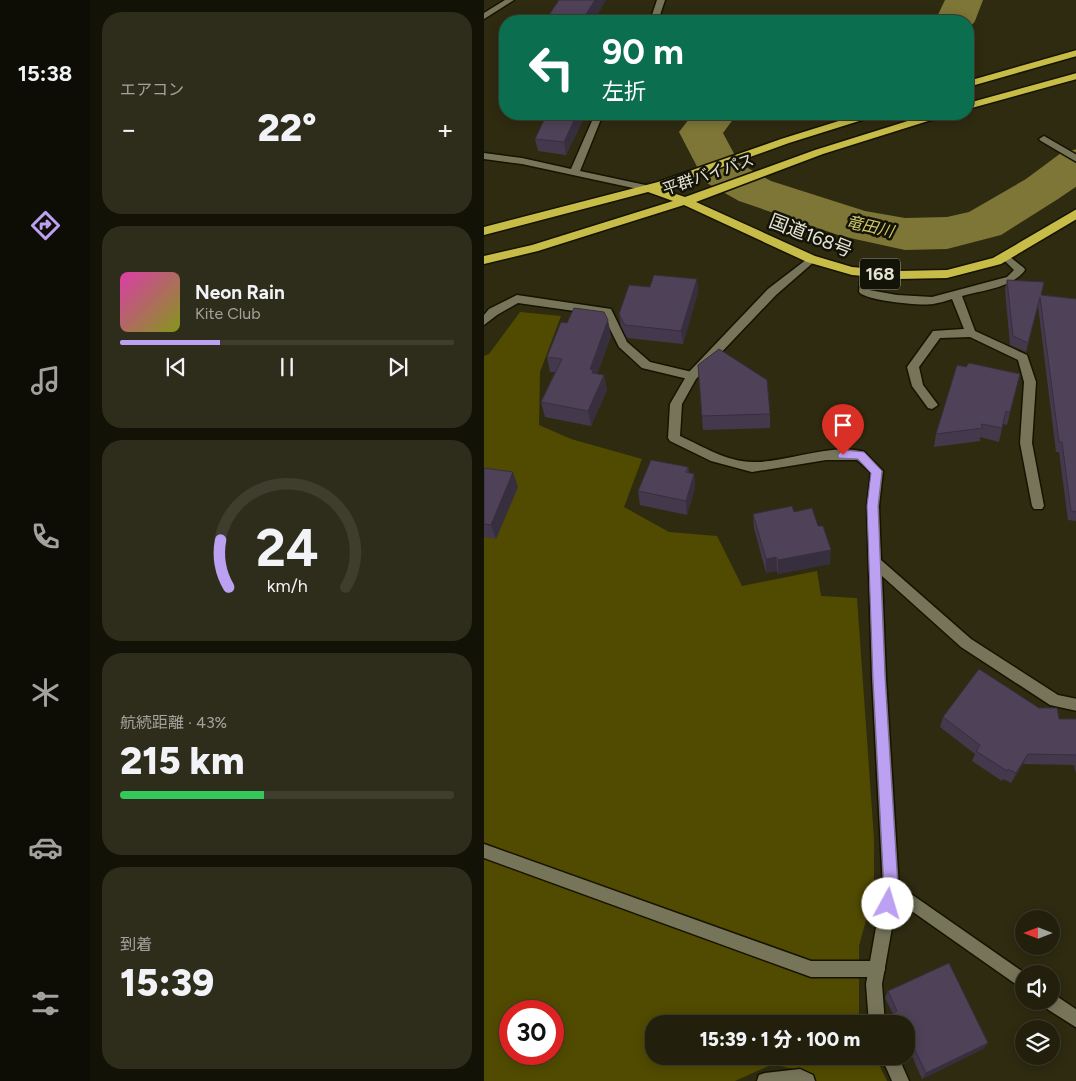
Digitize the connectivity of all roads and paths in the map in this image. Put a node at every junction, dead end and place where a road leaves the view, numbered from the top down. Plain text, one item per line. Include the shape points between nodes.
1 (510, 0) edge
2 (661, 0) edge
3 (656, 15) edge
4 (484, 17) edge
5 (1076, 54) edge
6 (1076, 76) edge
7 (974, 82) edge
8 (974, 104) edge
9 (596, 120) edge
10 (852, 120) edge
11 (921, 120) edge
12 (1044, 139) dead end
13 (484, 156) edge
14 (1076, 159) edge
15 (574, 173) junction
16 (647, 188) junction
17 (687, 199) junction
18 (1076, 213) edge
19 (484, 231) edge
20 (1005, 256) junction
21 (811, 259) junction
22 (484, 260) edge
23 (866, 272) junction
24 (956, 295) junction
25 (484, 321) edge
26 (971, 333) junction
27 (692, 376) junction
28 (932, 405) dead end
29 (1038, 506) dead end
30 (875, 562) junction
31 (1076, 705) edge
32 (484, 851) edge
33 (891, 888) junction
34 (877, 969) junction
35 (1015, 976) edge
36 (1060, 1008) edge
37 (876, 1015) edge
38 (1076, 1020) edge
39 (893, 1065) edge
40 (765, 1081) edge
41 (807, 1081) edge
42 (901, 1081) edge

1 - 4 street
2 - 3 street
5 - 7 highway
6 - 8 highway
9 - 15 street
10 - 16 highway, 平群バイパス
11 - 17 highway, 平群バイパス
12 - 14 street
13 - 15 street
15 - 16 street
16 - 17 highway, 国道168号 / 168
16 - 19 highway, 平群バイパス
17 - 21 highway, 国道168号 / 168
17 - 22 highway, 平群バイパス via 534,248
18 - 20 highway, 国道168号 / 168
20 - 23 highway, 国道168号 / 168 via 946,274
20 - 24 street via 1020,270 1011,279
21 - 23 highway, 国道168号 / 168
21 - 27 street via 772,292
23 - 24 street via 864,292 897,299 932,301
24 - 26 street
25 - 27 street via 517,299 607,312 623,344 646,365
26 - 28 street via 937,334 913,367 918,386
26 - 29 street via 1023,358 1030,382 1026,443
27 - 30 street via 676,404 674,438 693,448 714,458 752,467 826,454 860,455 877,471 873,506
30 - 31 street via 966,643 1056,701
30 - 33 street
32 - 34 street via 811,969
33 - 34 street
33 - 35 street
34 - 37 street via 874,984
36 - 38 street
39 - 42 street
40 - 41 street via 800,1077

